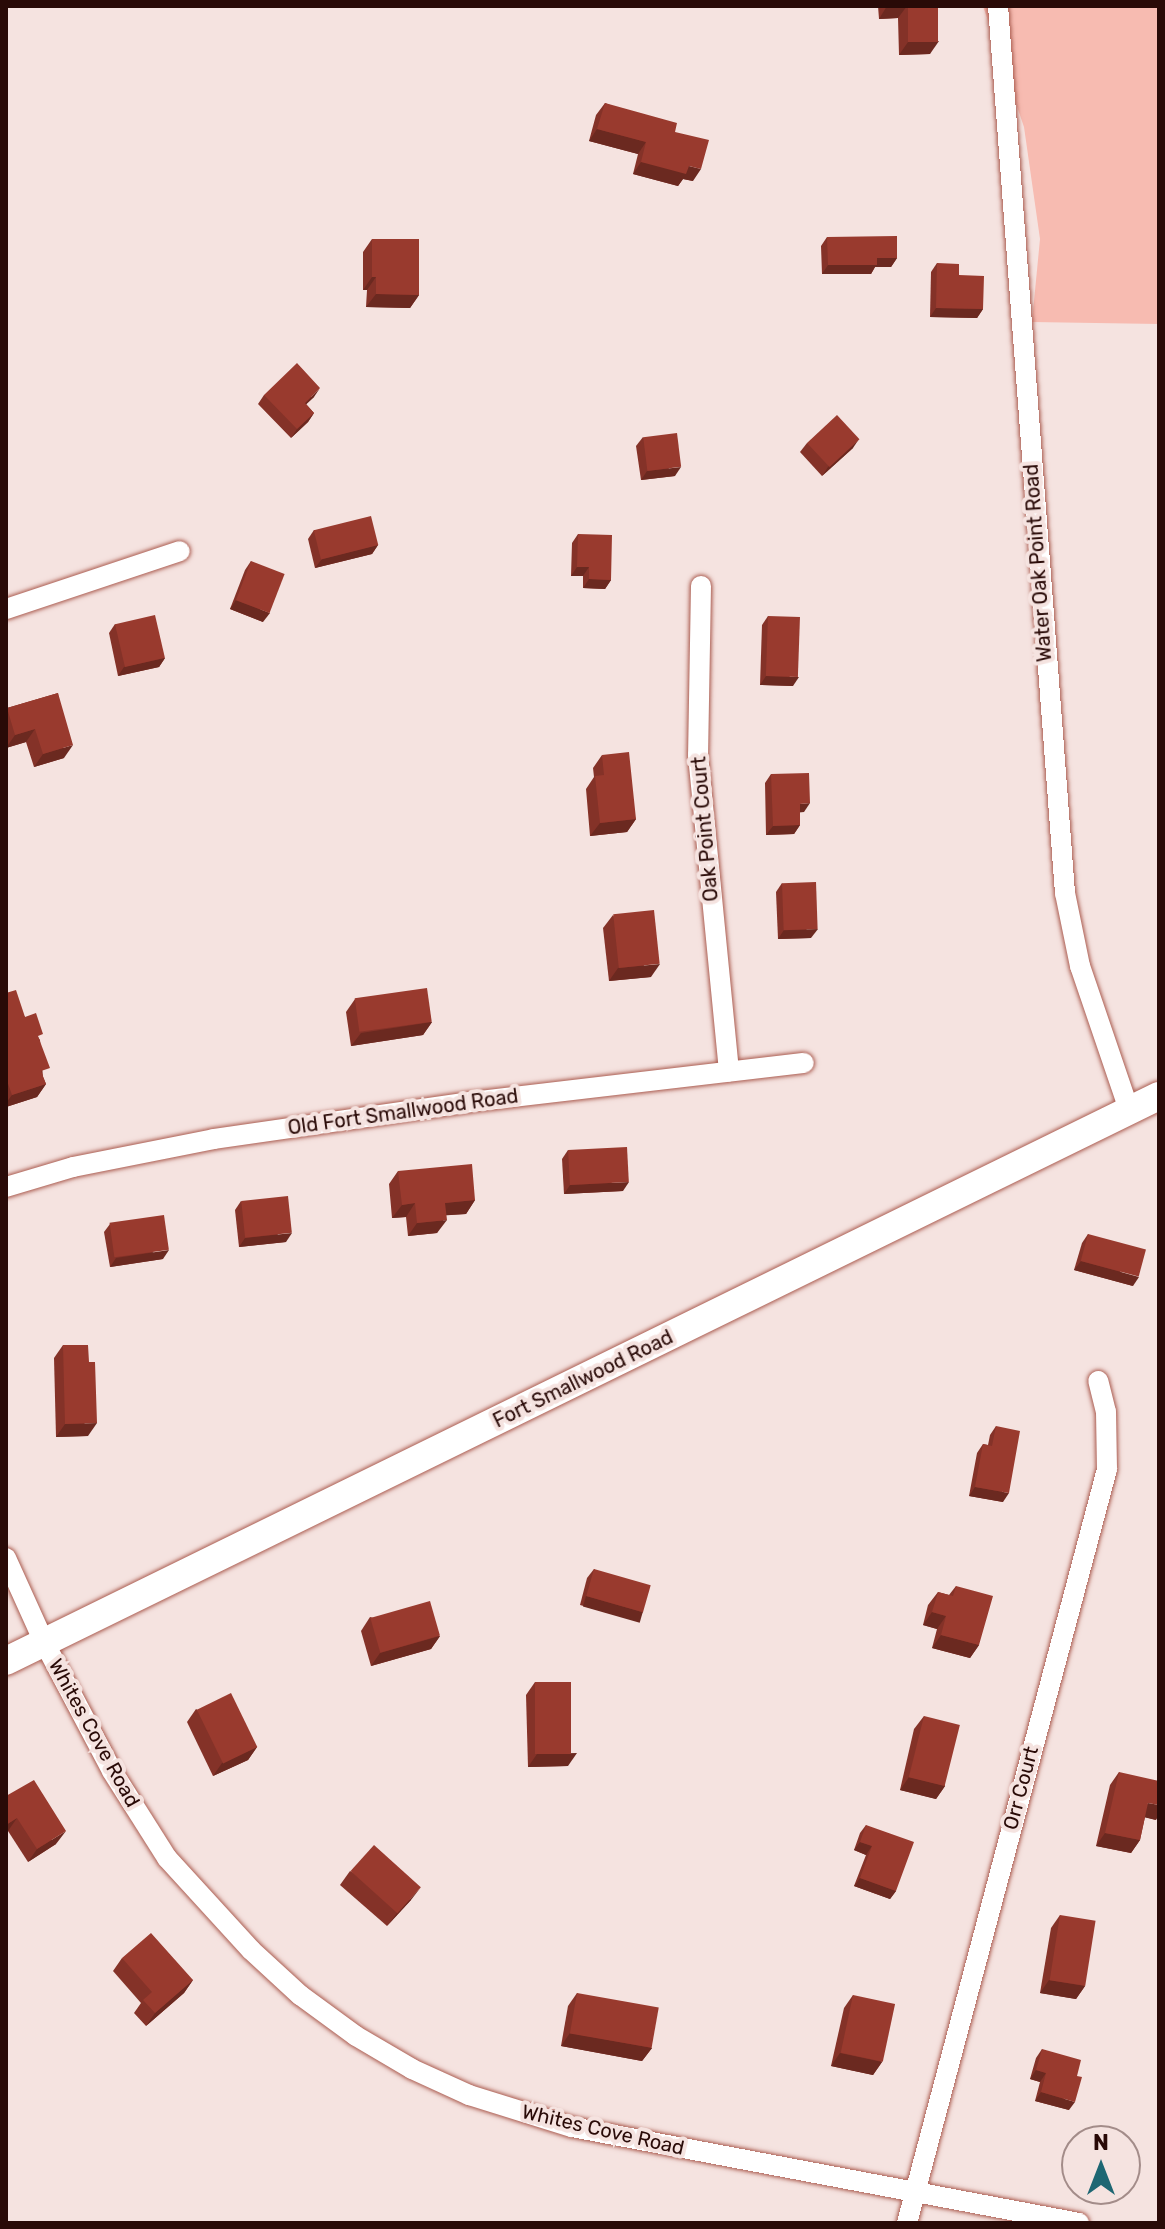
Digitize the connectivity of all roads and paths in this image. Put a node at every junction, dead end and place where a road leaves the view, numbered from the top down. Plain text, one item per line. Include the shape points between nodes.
1 (998, 6) edge
2 (180, 551) dead end
3 (701, 586) dead end
4 (6, 609) edge
5 (804, 1063) dead end
6 (729, 1071) junction
7 (1159, 1096) edge
8 (1129, 1110) junction
9 (6, 1187) edge
10 (1098, 1381) dead end
11 (6, 1558) edge
12 (44, 1642) junction
13 (6, 1661) edge
14 (915, 2193) junction
15 (907, 2223) edge
16 (1079, 2223) edge

1 - 8 street, Water Oak Point Road via 1065,893 1080,966
2 - 4 street
3 - 6 street, Oak Point Court via 698,755
5 - 6 street, Old Fort Smallwood Road
6 - 9 street, Old Fort Smallwood Road via 214,1139 73,1167
7 - 8 main road, Fort Smallwood Road
8 - 12 main road, Fort Smallwood Road
10 - 14 street, Orr Court via 1106,1412 1107,1469
11 - 12 street, Whites Cove Road
12 - 13 main road, Fort Smallwood Road
12 - 14 street, Whites Cove Road via 112,1771 167,1858 251,1950 356,2036 412,2069 525,2114
14 - 15 street, Orr Court
14 - 16 street, Whites Cove Road

